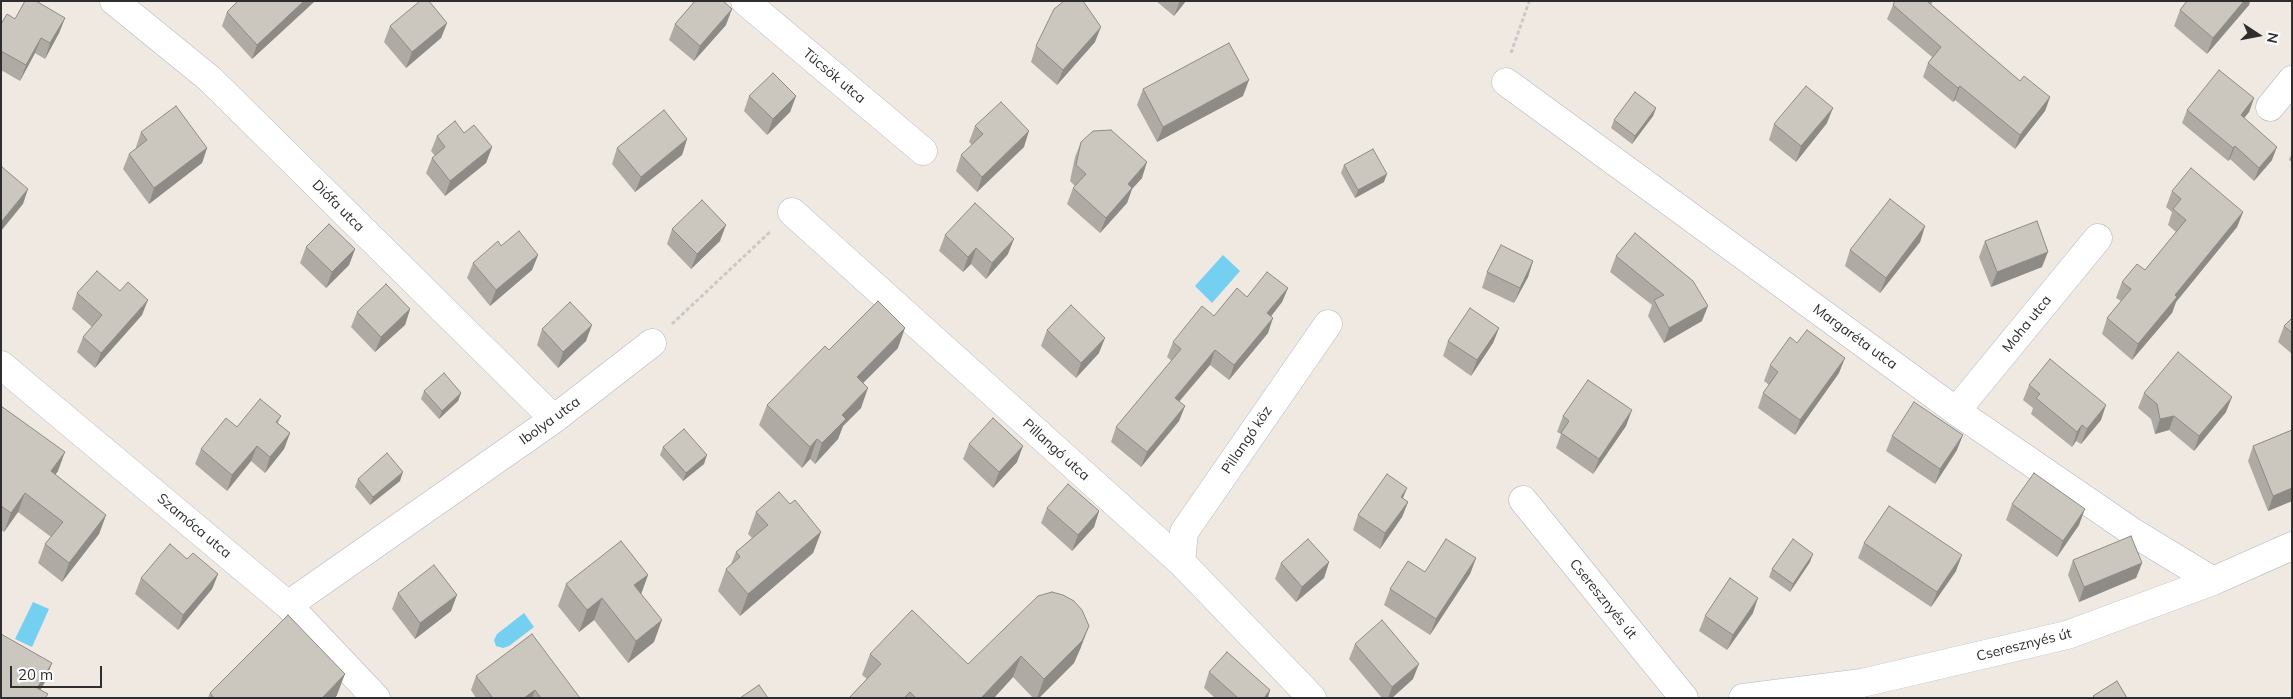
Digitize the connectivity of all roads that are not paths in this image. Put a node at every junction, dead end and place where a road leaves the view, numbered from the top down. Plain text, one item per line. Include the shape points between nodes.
1 (114, 1) edge
2 (745, 1) edge
3 (2292, 80) edge
4 (1506, 82) road end
5 (2270, 108) dead end
6 (923, 151) dead end
7 (792, 212) road end
8 (2098, 238) dead end
9 (1328, 324) dead end
10 (652, 343) road end
11 (1, 365) edge
12 (1956, 411) junction
13 (554, 419) junction
14 (1523, 500) dead end
15 (2292, 546) edge
16 (1181, 562) junction
17 (2213, 580) junction
18 (288, 605) junction
19 (376, 698) edge
20 (1312, 698) edge
21 (1684, 698) edge
22 (1743, 698) edge

1 - 13 street, Diófa utca via 210,79
2 - 6 street, Tücsök utca
3 - 5 street
4 - 12 street, Margaréta utca
7 - 16 street, Pillangó utca
8 - 12 street, Moha utca
9 - 16 street, Pillangó köz via 1184,532
10 - 13 street, Ibolya utca
11 - 18 street, Szamóca utca
12 - 17 street, Margaréta utca via 2134,533
13 - 18 street, Ibolya utca
14 - 21 street, Cseresznyés út
15 - 17 street, Cseresznyés út
16 - 20 street, Pillangó utca
17 - 22 street, Cseresznyés út via 2067,635 1862,683
18 - 19 street, Szamóca utca

